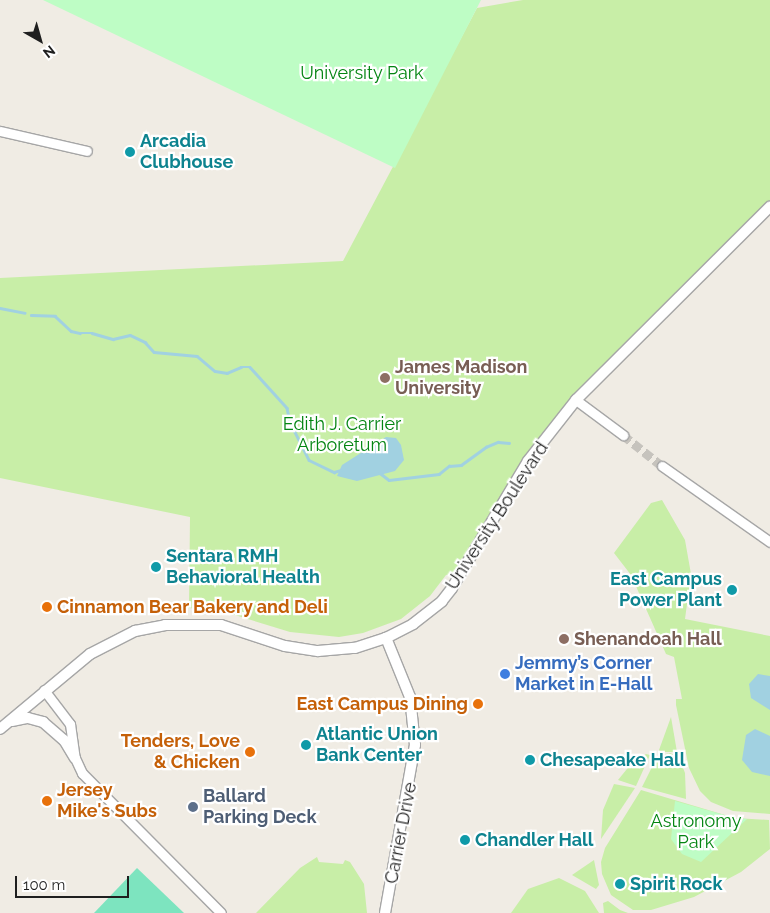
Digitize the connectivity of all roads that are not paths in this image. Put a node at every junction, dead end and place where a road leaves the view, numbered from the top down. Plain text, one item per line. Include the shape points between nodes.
1 (0, 131) edge
2 (87, 151) dead end
3 (770, 207) edge
4 (576, 400) junction
5 (623, 435) tunnel mouth
6 (662, 466) tunnel mouth
7 (770, 542) edge
8 (386, 638) junction
9 (44, 690) junction
10 (9, 721) junction
11 (0, 729) edge
12 (74, 758) junction
13 (222, 913) edge
14 (386, 913) edge

1 - 2 street
3 - 4 street, University Boulevard
4 - 5 street
4 - 8 street, University Boulevard via 528,461 466,568 442,601 413,624
6 - 7 street
8 - 9 street, University Boulevard via 355,648 318,651 285,646 221,625 165,625 130,633 109,643
8 - 14 street, Carrier Drive via 410,697 415,745
9 - 10 street, University Boulevard
9 - 12 street via 70,724
10 - 11 street, University Boulevard
10 - 12 street via 24,718 43,722 64,740
12 - 13 street via 86,778

